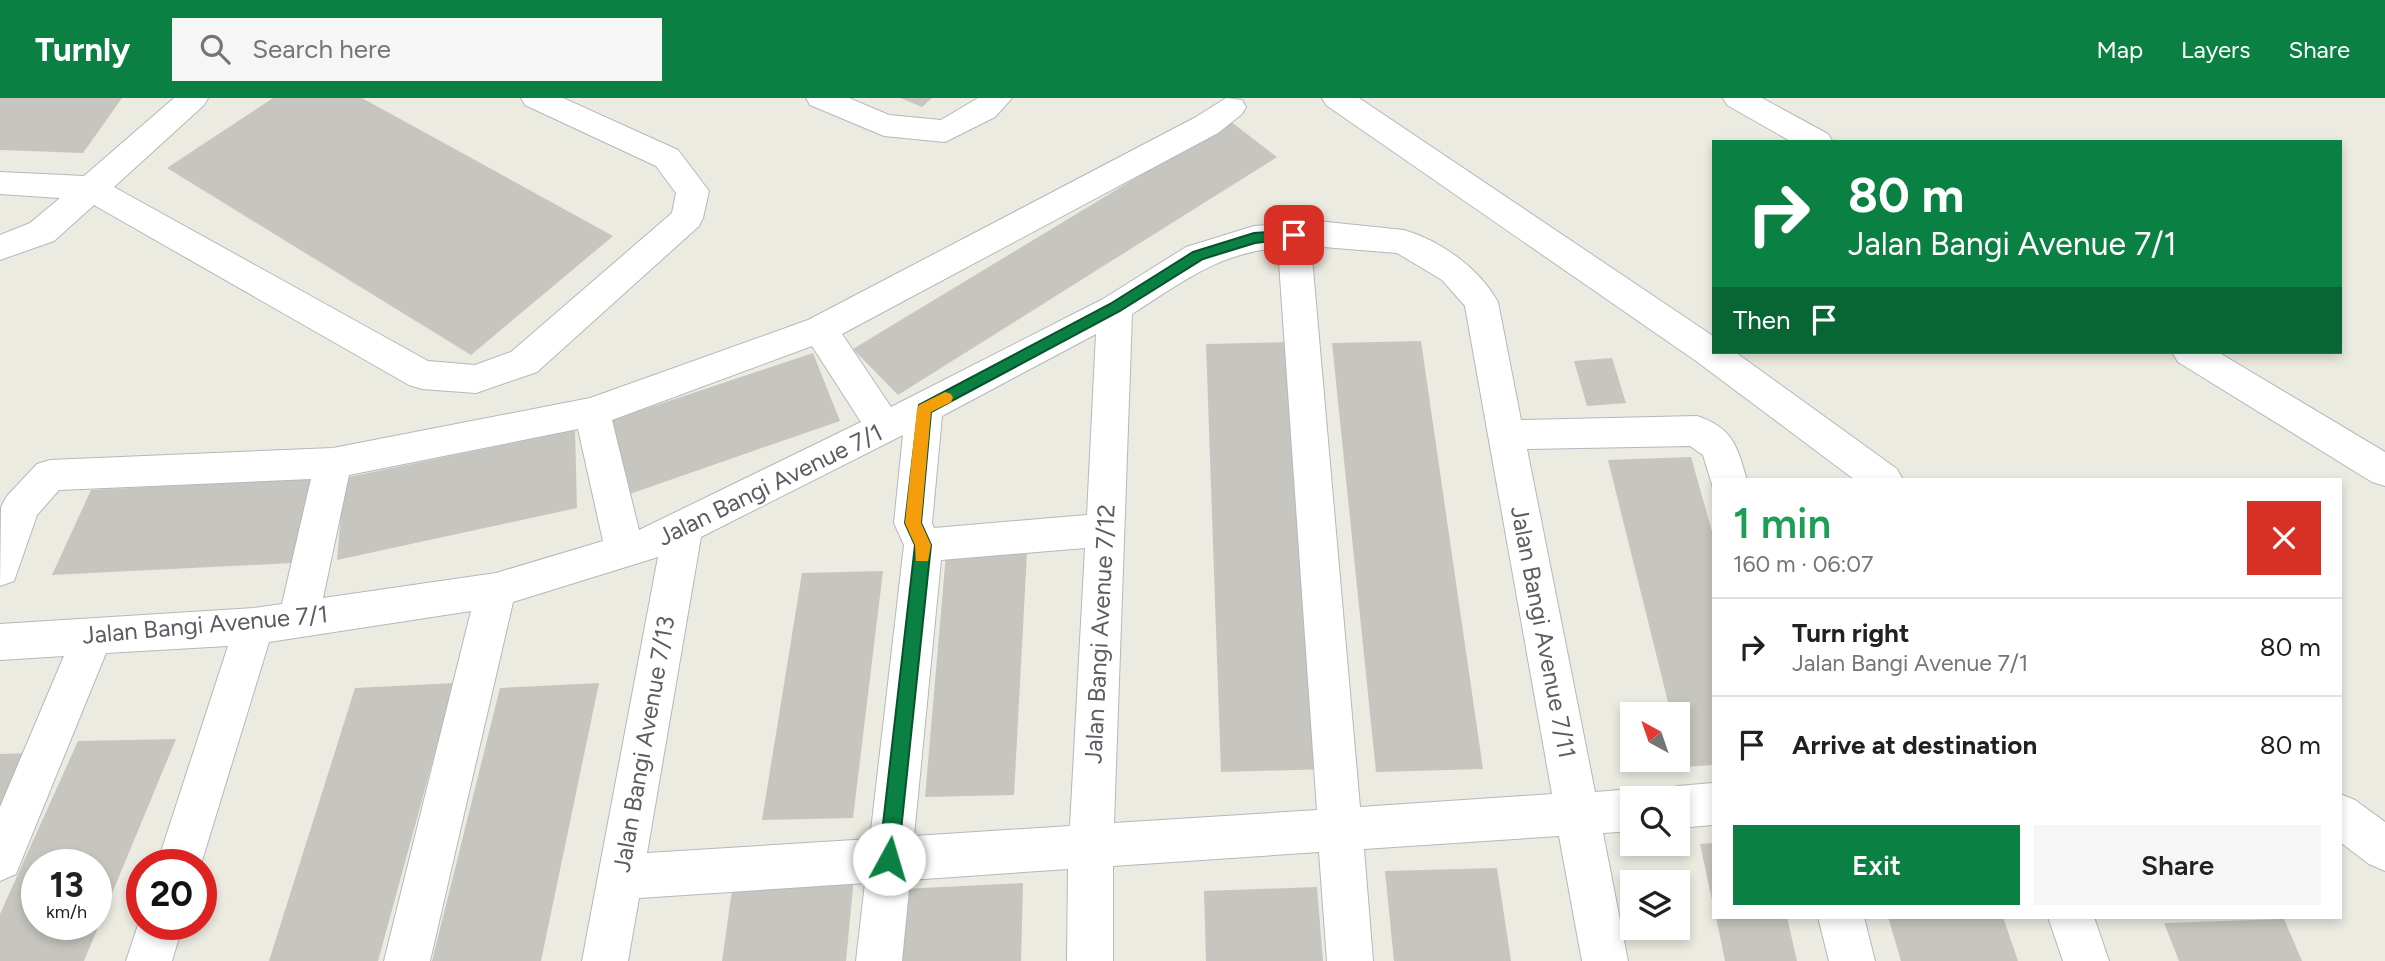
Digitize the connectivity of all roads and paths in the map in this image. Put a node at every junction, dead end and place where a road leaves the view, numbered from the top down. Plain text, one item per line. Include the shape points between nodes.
1 (193, 98) edge
2 (536, 98) edge
3 (821, 98) edge
4 (997, 98) edge
5 (1337, 98) edge
6 (1738, 98) edge
7 (1231, 107) dead end
8 (1813, 140) edge
9 (0, 183) edge
10 (90, 188) junction
11 (1294, 235) junction
12 (0, 248) edge
13 (1481, 302) joint
14 (1115, 308) junction
15 (820, 329) junction
16 (1712, 354) edge
17 (1712, 354) edge
18 (2193, 354) edge
19 (924, 409) junction
20 (592, 412) junction
21 (885, 429) junction
22 (1506, 435) junction
23 (333, 463) junction
24 (2385, 471) edge
25 (1727, 478) edge
26 (1881, 478) edge
27 (683, 528) junction
28 (1105, 530) junction
29 (923, 545) junction
30 (625, 551) junction
31 (0, 569) edge
32 (496, 590) junction
33 (299, 619) junction
34 (254, 626) junction
35 (93, 636) junction
36 (0, 642) edge
37 (1712, 804) edge
38 (1690, 806) edge
39 (1620, 811) edge
40 (1578, 813) junction
41 (2342, 817) edge
42 (1339, 829) junction
43 (1091, 846) junction
44 (184, 849) edge
45 (2385, 849) edge
46 (0, 859) edge
47 (889, 859) junction
48 (620, 877) junction
49 (1842, 919) edge
50 (2072, 919) edge
51 (155, 940) edge
52 (149, 961) edge
53 (407, 961) edge
54 (605, 961) edge
55 (879, 961) edge
56 (1090, 961) edge
57 (1350, 961) edge
58 (1605, 961) edge
59 (1852, 961) edge
60 (2086, 961) edge

1 - 10 street
2 - 10 street via 667,158 693,191 687,218 524,362 476,379 422,374
3 - 4 street via 884,125 944,131
5 - 17 street
6 - 8 street
7 - 15 street via 1207,125
9 - 10 street
10 - 12 street via 42,232
11 - 13 street, Jalan Bangi Avenue 7/1 via 1404,242 1454,271
11 - 14 street, Jalan Bangi Avenue 7/1 via 1254,238 1198,256
11 - 42 street
13 - 22 street, Jalan Bangi Avenue 7/11
14 - 19 street, Jalan Bangi Avenue 7/1
14 - 28 street, Jalan Bangi Avenue 7/12
15 - 20 street
15 - 21 street
16 - 26 street
18 - 24 street
19 - 21 street, Jalan Bangi Avenue 7/1
19 - 29 street via 913,523
20 - 23 street
20 - 30 street
21 - 27 street, Jalan Bangi Avenue 7/1
22 - 25 street via 1697,431 1719,447
22 - 40 street, Jalan Bangi Avenue 7/11
23 - 31 street via 50,475 20,507
23 - 33 street
27 - 30 street, Jalan Bangi Avenue 7/1
27 - 48 street, Jalan Bangi Avenue 7/13
28 - 29 street
28 - 43 street, Jalan Bangi Avenue 7/12
29 - 47 street
30 - 32 street, Jalan Bangi Avenue 7/1
32 - 33 street, Jalan Bangi Avenue 7/1
32 - 53 street
33 - 34 street, Jalan Bangi Avenue 7/1
34 - 35 street, Jalan Bangi Avenue 7/1
34 - 44 street
35 - 36 street, Jalan Bangi Avenue 7/1
35 - 46 street
37 - 38 street
39 - 40 street
40 - 42 street
40 - 58 street, Jalan Bangi Avenue 7/11
41 - 45 street
42 - 43 street
42 - 57 street
43 - 47 street
43 - 56 street, Jalan Bangi Avenue 7/12
47 - 48 street
47 - 55 street
48 - 54 street, Jalan Bangi Avenue 7/13
49 - 59 street
50 - 60 street
51 - 52 street

